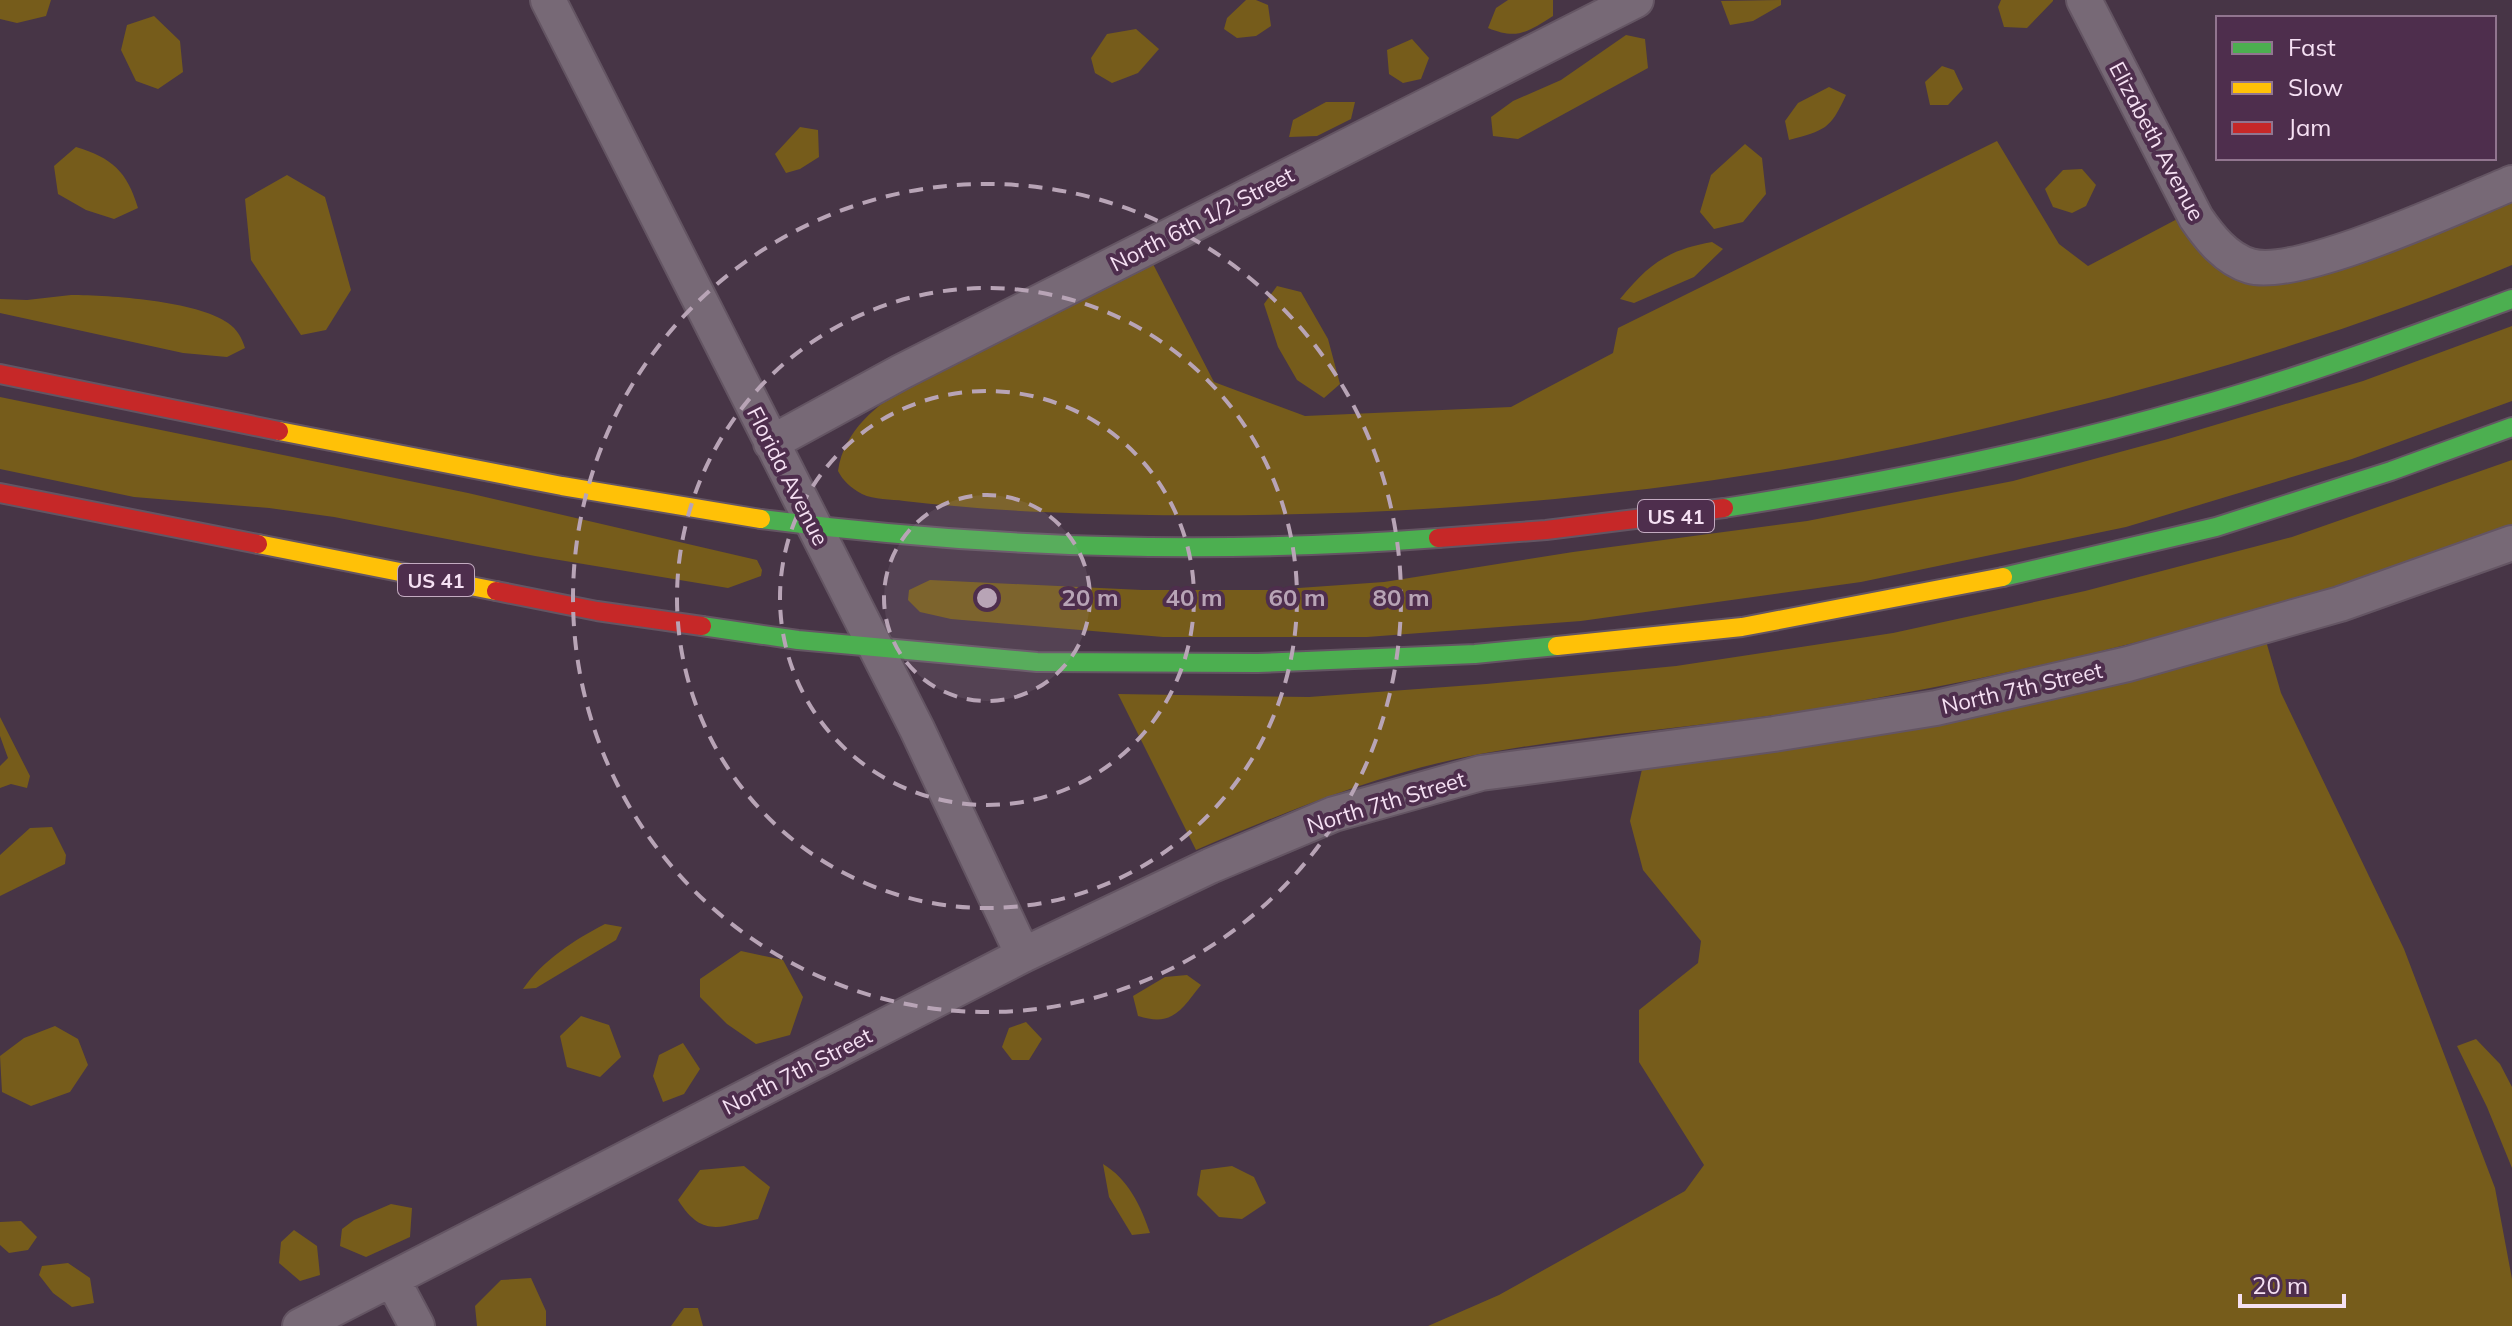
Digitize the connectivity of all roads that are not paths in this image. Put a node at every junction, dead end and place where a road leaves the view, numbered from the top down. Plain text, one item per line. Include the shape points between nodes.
1 (548, 0) edge
2 (1636, 0) edge
3 (2084, 0) edge
4 (2512, 183) edge
5 (2512, 299) edge
6 (0, 374) edge
7 (2512, 427) edge
8 (771, 443) junction
9 (0, 493) edge
10 (813, 526) junction
11 (2512, 543) edge
12 (875, 647) junction
13 (1023, 955) junction
14 (392, 1279) junction
15 (300, 1326) edge
16 (417, 1326) edge

1 - 8 street, Florida Avenue
2 - 8 street, North 6th 1/2 Street
3 - 4 street, Elizabeth Avenue via 2196,218 2215,244 2249,266 2281,267 2375,240
5 - 10 main road, US 41 via 2327,368 2148,421 1956,468 1649,520 1451,539 1265,548 1023,543
6 - 10 main road, US 41 via 629,500
7 - 12 main road, US 41 via 2216,527 1971,585 1742,627 1475,654 1258,663 1037,662
8 - 10 street, Florida Avenue
9 - 12 main road, US 41 via 597,611
10 - 12 street, Florida Avenue
11 - 13 street, North 7th Street via 2325,608 2128,664 1936,708 1481,773 1403,794 1334,814 1210,866
12 - 13 street, Florida Avenue
13 - 14 street, North 7th Street
14 - 15 street, North 7th Street
14 - 16 street

